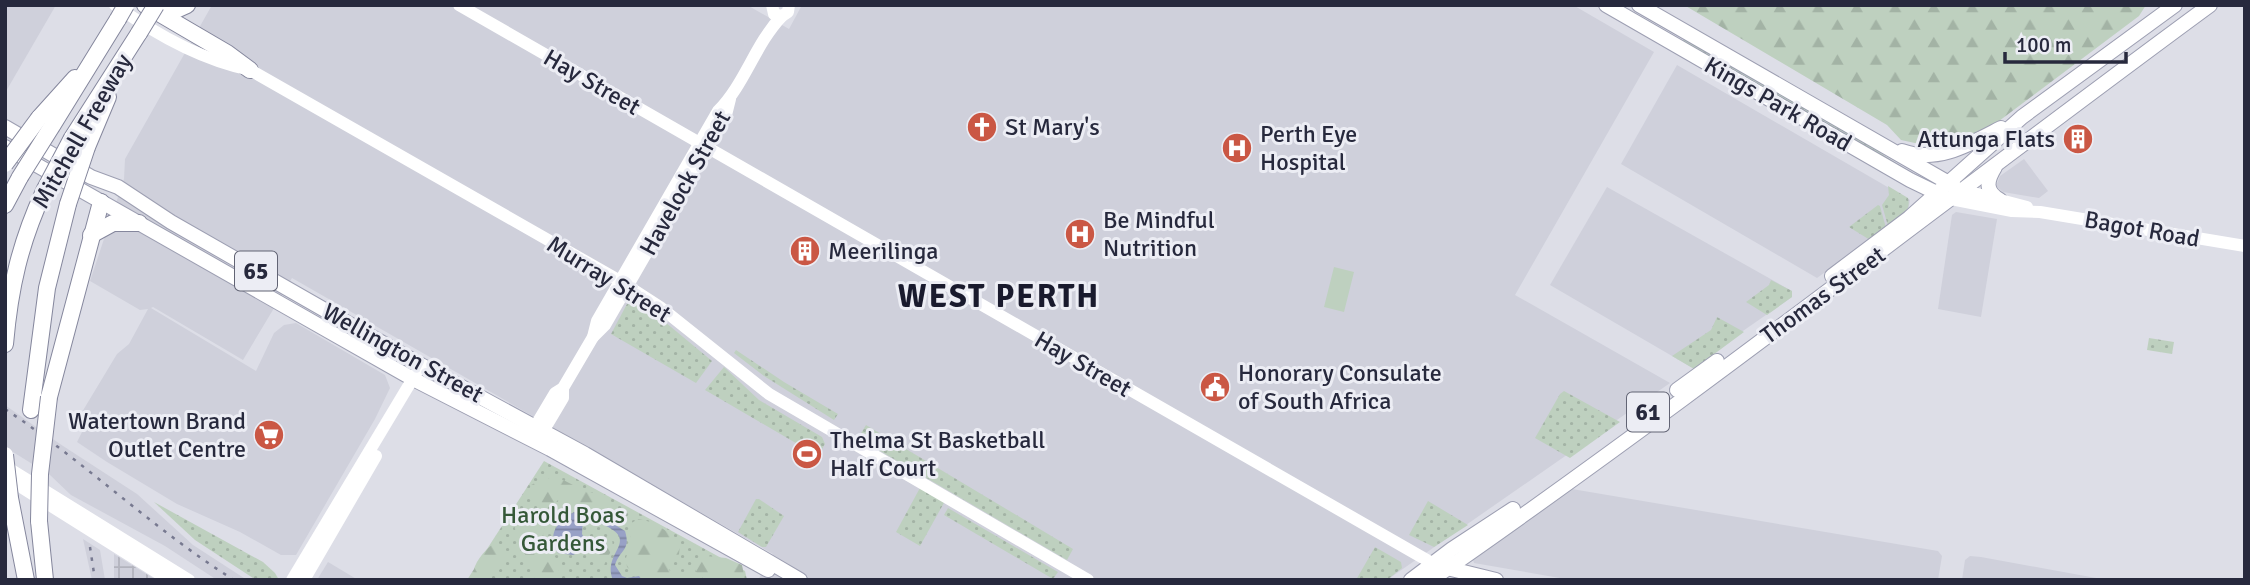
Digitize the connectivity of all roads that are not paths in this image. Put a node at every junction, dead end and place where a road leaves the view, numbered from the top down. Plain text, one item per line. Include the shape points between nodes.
1 (187, 5) edge
2 (459, 5) edge
3 (1606, 5) edge
4 (1639, 5) edge
5 (2175, 5) edge
6 (2210, 5) edge
7 (151, 7) edge
8 (120, 10) edge
9 (779, 10) edge
10 (123, 59) junction
11 (250, 70) junction
12 (2022, 117) junction
13 (45, 122) junction
14 (1847, 125) junction
15 (5, 127) edge
16 (5, 146) edge
17 (703, 146) junction
18 (1998, 162) junction
19 (5, 164) edge
20 (1910, 180) junction
21 (1948, 183) junction
22 (1937, 194) junction
23 (1957, 195) junction
24 (2000, 200) junction
25 (101, 202) junction
26 (5, 205) edge
27 (2040, 212) junction
28 (1909, 218) junction
29 (171, 222) junction
30 (139, 223) junction
31 (91, 235) junction
32 (2245, 246) edge
33 (184, 248) junction
34 (18, 258) junction
35 (624, 283) junction
36 (5, 293) edge
37 (5, 344) edge
38 (425, 367) junction
39 (417, 381) junction
40 (31, 410) dead end
41 (536, 434) junction
42 (5, 455) edge
43 (5, 466) edge
44 (5, 477) edge
45 (86, 522) junction
46 (1432, 563) junction
47 (1447, 569) junction
48 (26, 580) edge
49 (45, 580) edge
50 (169, 580) edge
51 (189, 580) edge
52 (292, 580) edge
53 (304, 580) edge
54 (784, 580) edge
55 (800, 580) edge
56 (1088, 580) edge
57 (1411, 580) edge
58 (1431, 580) edge
59 (1496, 580) edge

1 - 7 highway via 165,12
2 - 17 main road, Hay Street
3 - 20 main road, Kings Park Road
4 - 14 main road, Kings Park Road
5 - 12 main road, Thomas Street / 61
6 - 18 main road, Thomas Street / 61
7 - 10 highway, Mitchell Freeway, bridge
7 - 11 highway
8 - 11 main road, Murray Street via 221,64
8 - 13 highway, Mitchell Freeway via 99,54
9 - 17 main road, Havelock Street via 730,99 718,111
10 - 34 highway, Mitchell Freeway, bridge via 44,191
10 - 40 highway, bridge via 68,204 47,288
11 - 35 main road, Murray Street
12 - 14 main road via 1972,144 1929,156 1901,151
12 - 21 main road, Thomas Street / 61
13 - 19 highway, bridge
13 - 26 highway, Mitchell Freeway, bridge
14 - 21 main road, Kings Park Road
15 - 29 main road, Wellington Street / 65 via 91,177 118,187
16 - 25 main road, Wellington Street / 65
17 - 35 main road, Havelock Street
17 - 46 main road, Hay Street
18 - 23 main road, Thomas Street / 61
18 - 24 main road via 1988,183 1989,191
20 - 22 main road, Kings Park Road
20 - 28 main road via 1917,198
21 - 22 main road, Thomas Street / 61
21 - 23 main road, Bagot Road
22 - 23 main road, Kings Park Road
22 - 28 main road, Thomas Street / 61
23 - 24 main road, Bagot Road
23 - 27 main road, Bagot Road via 2012,211
23 - 47 main road, Thomas Street / 61
24 - 27 main road, Bagot Road
25 - 30 main road, Wellington Street / 65
25 - 31 highway
27 - 32 main road, Bagot Road
28 - 46 main road, Thomas Street / 61 via 1537,492
29 - 33 main road
29 - 38 main road, Wellington Street / 65
30 - 31 highway via 113,223
30 - 33 main road, Wellington Street / 65
31 - 49 highway, bridge via 49,397 42,447 39,521
33 - 39 main road, Wellington Street / 65
34 - 36 highway
34 - 37 highway, Mitchell Freeway
35 - 41 main road, Havelock Street via 597,321 564,388 555,393
35 - 56 main road, Murray Street via 769,394
38 - 39 main road
38 - 41 main road, Wellington Street / 65
39 - 41 main road, Wellington Street / 65
39 - 52 main road
39 - 53 main road
41 - 54 main road, Wellington Street / 65
41 - 55 main road, Wellington Street / 65
42 - 48 highway, bridge
43 - 45 main road
44 - 45 main road
45 - 50 main road
45 - 51 main road
46 - 47 main road, Hay Street
46 - 57 main road, Thomas Street / 61
47 - 58 main road, Thomas Street / 61
47 - 59 main road, Hay Street

